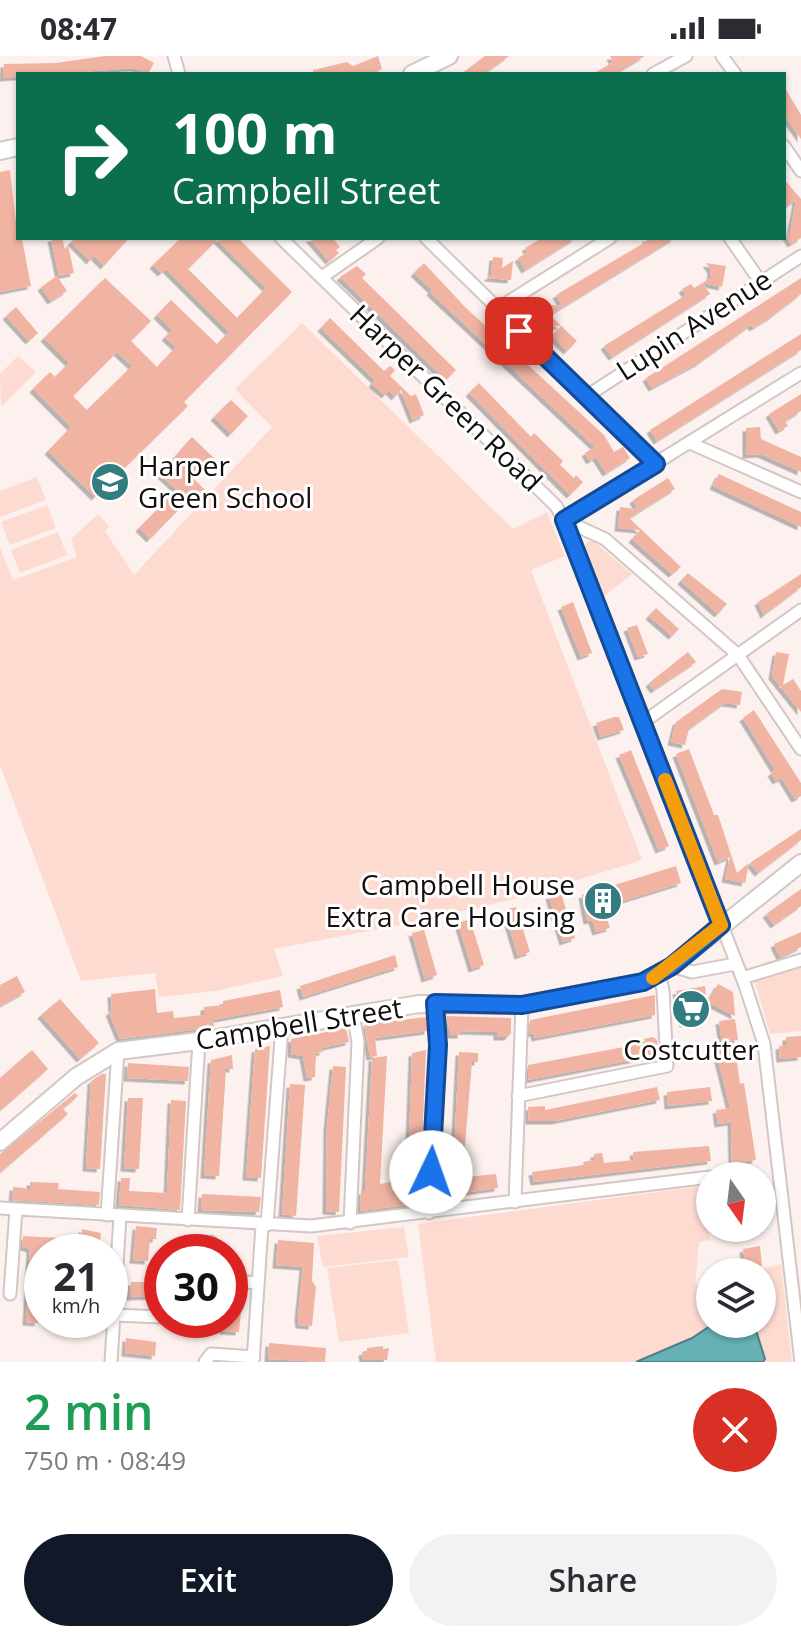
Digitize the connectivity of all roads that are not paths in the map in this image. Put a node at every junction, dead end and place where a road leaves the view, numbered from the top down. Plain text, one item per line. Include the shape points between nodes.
1 (449, 56) edge
2 (686, 56) edge
3 (431, 70) edge
4 (657, 72) edge
5 (786, 149) edge
6 (801, 171) edge
7 (283, 240) edge
8 (375, 240) edge
9 (428, 240) edge
10 (607, 240) edge
11 (731, 240) edge
12 (801, 256) edge
13 (322, 277) junction
14 (760, 281) junction
15 (497, 309) junction
16 (801, 373) edge
17 (587, 396) junction
18 (690, 443) junction
19 (656, 464) junction
20 (801, 492) edge
21 (564, 520) junction
22 (801, 610) edge
23 (738, 655) junction
24 (642, 723) junction
25 (801, 749) edge
26 (801, 863) edge
27 (721, 925) junction
28 (801, 960) edge
29 (735, 964) junction
30 (665, 970) junction
31 (742, 978) junction
32 (435, 1003) junction
33 (522, 1005) junction
34 (353, 1013) junction
35 (282, 1026) junction
36 (199, 1041) junction
37 (118, 1051) junction
38 (518, 1096) junction
39 (0, 1142) edge
40 (696, 1179) edge
41 (515, 1202) junction
42 (0, 1208) edge
43 (16, 1209) junction
44 (429, 1213) junction
45 (107, 1215) junction
46 (120, 1216) junction
47 (188, 1220) junction
48 (350, 1223) junction
49 (264, 1225) junction
50 (118, 1234) edge
51 (248, 1282) edge
52 (258, 1283) junction
53 (10, 1294) dead end
54 (113, 1338) edge
55 (253, 1360) edge
56 (111, 1362) edge
57 (205, 1362) edge
58 (801, 1362) edge

1 - 3 street
2 - 4 street
5 - 6 street
7 - 13 street, Harper Green Road
8 - 13 street
9 - 15 street
10 - 15 street
11 - 14 street
12 - 14 street, Lupin Avenue
13 - 21 street, Harper Green Road via 556,506
14 - 17 street, Lupin Avenue
15 - 17 street
16 - 18 street
17 - 19 street
18 - 19 street
18 - 20 street
19 - 21 street
21 - 23 street via 605,539
21 - 24 street, Harper Green Road
22 - 23 street
23 - 24 street
23 - 25 street
24 - 27 street, Harper Green Road
26 - 27 street, Campbell Street
27 - 29 street, Harper Green Road
27 - 30 street, Campbell Street
28 - 31 street
29 - 30 street, Campbell Street via 692,972
29 - 31 street, Harper Green Road
30 - 33 street, Campbell Street via 643,982
30 - 38 street via 667,1066
31 - 58 street, Harper Green Road via 764,1044
32 - 33 street, Campbell Street
32 - 34 street, Campbell Street
32 - 44 street via 438,1045
33 - 38 street
34 - 35 street, Campbell Street
34 - 48 street via 358,1042
35 - 36 street, Campbell Street
35 - 49 street
36 - 37 street, Campbell Street
36 - 47 street
37 - 39 street, Campbell Street via 76,1077
37 - 45 street
38 - 41 street
40 - 41 street
41 - 44 street
42 - 43 street
43 - 45 street
43 - 53 street
44 - 48 street
45 - 46 street
46 - 47 street
46 - 50 street
47 - 49 street
48 - 49 street
49 - 52 street
51 - 52 street
52 - 55 street
54 - 56 street
55 - 57 street via 211,1354

